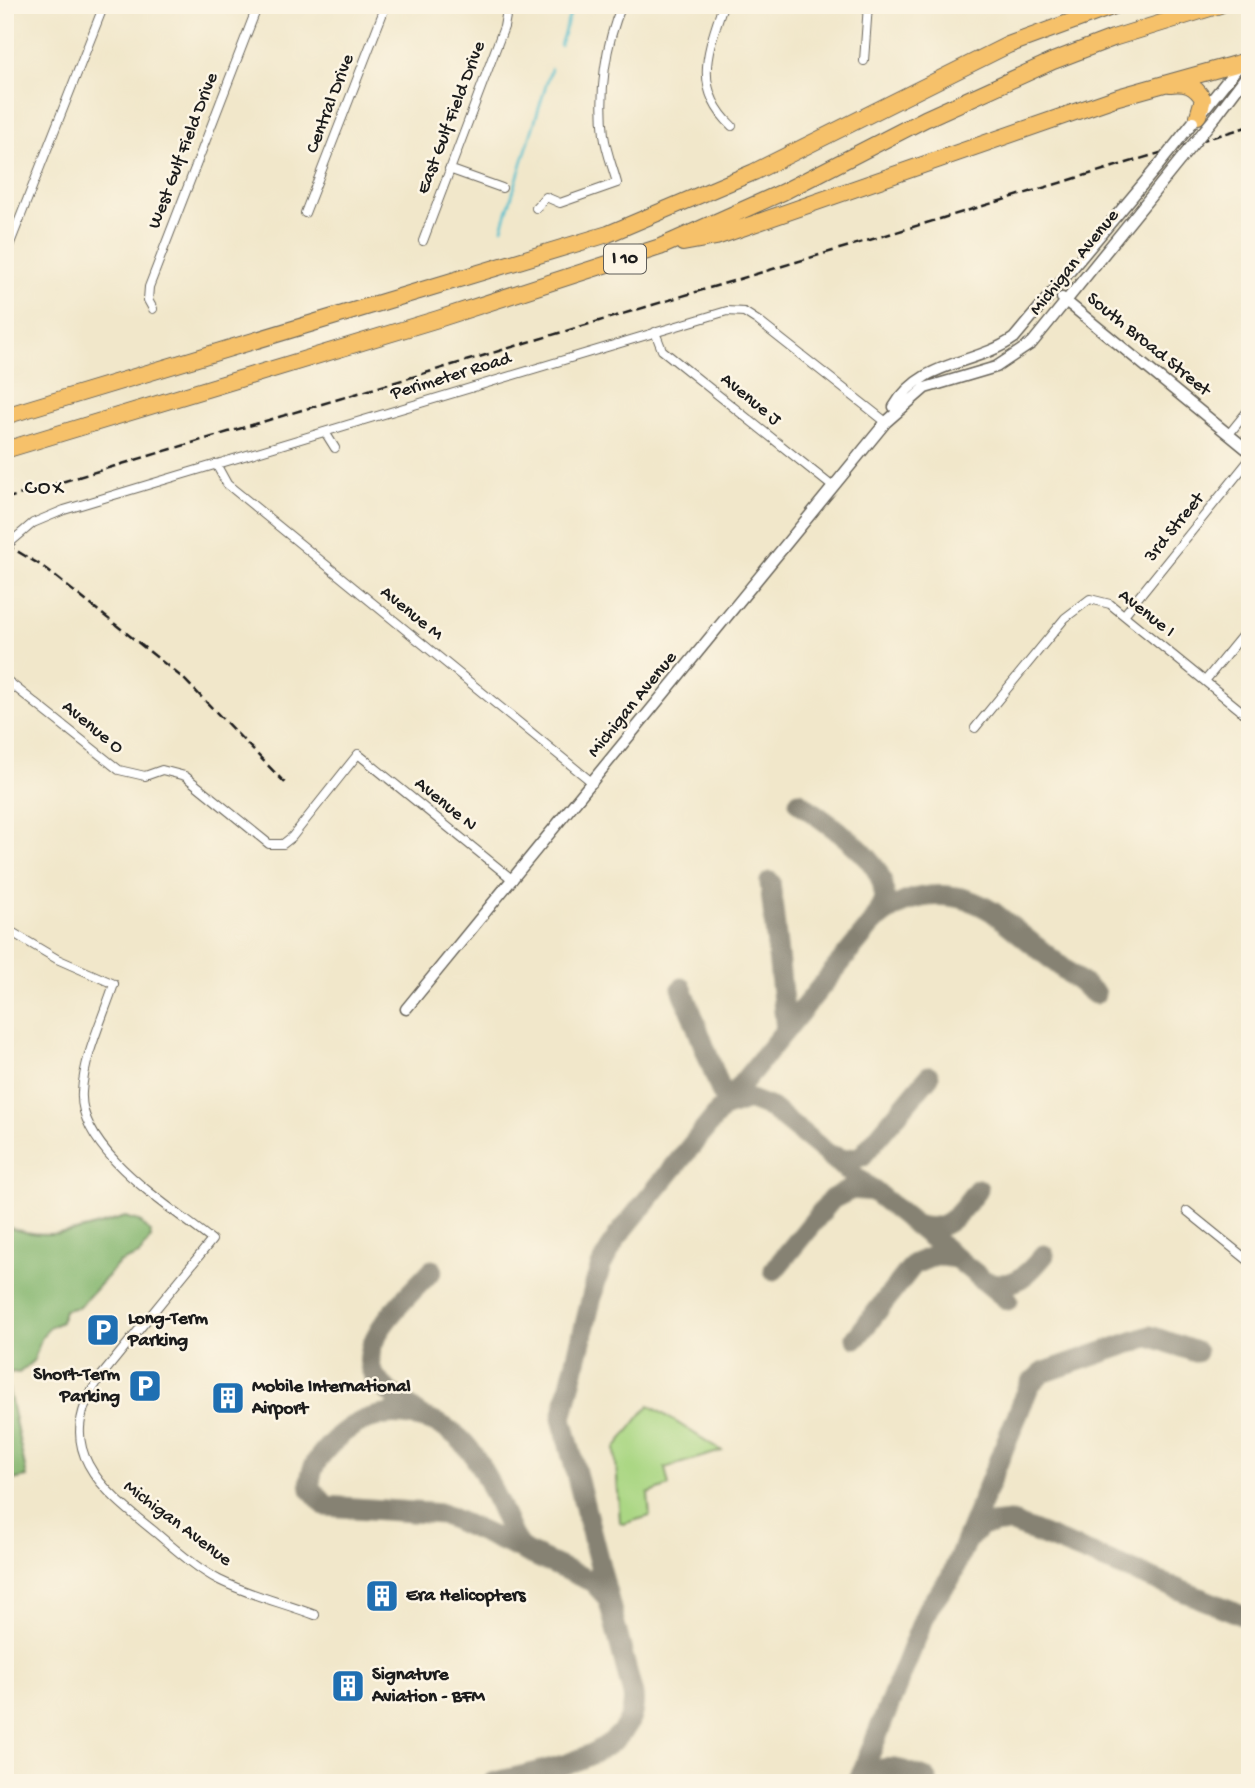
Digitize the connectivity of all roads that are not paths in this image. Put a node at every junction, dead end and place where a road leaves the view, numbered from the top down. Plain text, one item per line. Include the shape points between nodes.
1 (104, 5) edge
2 (258, 5) edge
3 (386, 5) edge
4 (508, 5) edge
5 (622, 5) edge
6 (723, 5) edge
7 (868, 5) edge
8 (1095, 5) edge
9 (1117, 5) edge
10 (1220, 5) edge
11 (1065, 22) junction
12 (864, 61) dead end
13 (1247, 64) edge
14 (1064, 117) junction
15 (1196, 119) junction
16 (732, 126) dead end
17 (449, 169) junction
18 (502, 188) dead end
19 (536, 208) dead end
20 (305, 213) dead end
21 (422, 241) dead end
22 (660, 247) junction
23 (5, 256) edge
24 (1055, 293) junction
25 (1066, 302) junction
26 (153, 309) dead end
27 (655, 332) junction
28 (1250, 408) edge
29 (5, 416) edge
30 (886, 422) junction
31 (325, 432) junction
32 (1229, 434) junction
33 (335, 448) dead end
34 (5, 450) edge
35 (1250, 452) edge
36 (1250, 460) edge
37 (216, 464) junction
38 (833, 487) junction
39 (5, 547) edge
40 (1124, 615) junction
41 (1250, 626) edge
42 (5, 679) edge
43 (1205, 681) junction
44 (1250, 718) edge
45 (975, 729) dead end
46 (358, 754) joint
47 (593, 782) junction
48 (513, 880) junction
49 (5, 928) edge
50 (406, 1009) dead end
51 (1187, 1210) dead end
52 (1250, 1262) edge
53 (314, 1615) dead end

1 - 23 street
2 - 26 street, West Gulf Field Drive via 149,287
3 - 20 street, Central Drive
4 - 17 street, East Gulf Field Drive
5 - 19 street via 605,67 604,137 617,183 560,203 546,197
6 - 16 street via 709,48 706,79 713,103
7 - 12 street
8 - 11 highway
9 - 11 highway, I 10
10 - 22 highway, I 10 via 1041,66
11 - 29 highway, I 10 via 1008,45 754,172 608,234
13 - 14 highway via 1176,78
13 - 15 street, Michigan Avenue
13 - 25 street, Michigan Avenue, bridge via 1216,116
14 - 15 highway via 1180,82 1203,99
14 - 22 highway via 716,237
15 - 24 street, Michigan Avenue, bridge
17 - 18 street
17 - 21 street, East Gulf Field Drive
22 - 34 highway, I 10
24 - 25 street, South Broad Street
24 - 30 street, Michigan Avenue via 1026,327 1001,347 919,378 898,400
25 - 30 street, Michigan Avenue via 1032,343 1009,361 925,388
25 - 32 street, South Broad Street
27 - 30 street, Perimeter Road via 716,313 744,313
27 - 31 street, Perimeter Road
27 - 38 street, Avenue J via 662,350
28 - 32 street
30 - 38 street, Michigan Avenue
31 - 33 street
31 - 37 street, Perimeter Road
32 - 35 street, South Broad Street
36 - 40 street, 3rd Street
37 - 39 street, Perimeter Road via 64,510 33,523
37 - 47 street, Avenue M via 227,484
38 - 47 street, Michigan Avenue
40 - 43 street, Avenue I
40 - 45 street, Avenue I via 1102,600 1084,601
41 - 43 street
42 - 46 street, Avenue O via 119,770 145,776 162,769 185,776 269,844 282,844 292,837
43 - 44 street, Avenue I
46 - 48 street, Avenue N
47 - 48 street, Michigan Avenue
48 - 50 street, Michigan Avenue
49 - 53 street, Michigan Avenue via 57,959 114,984 83,1080 82,1107 90,1133 121,1167 212,1240 93,1389 82,1418 85,1458 110,1496 209,1574
51 - 52 street

